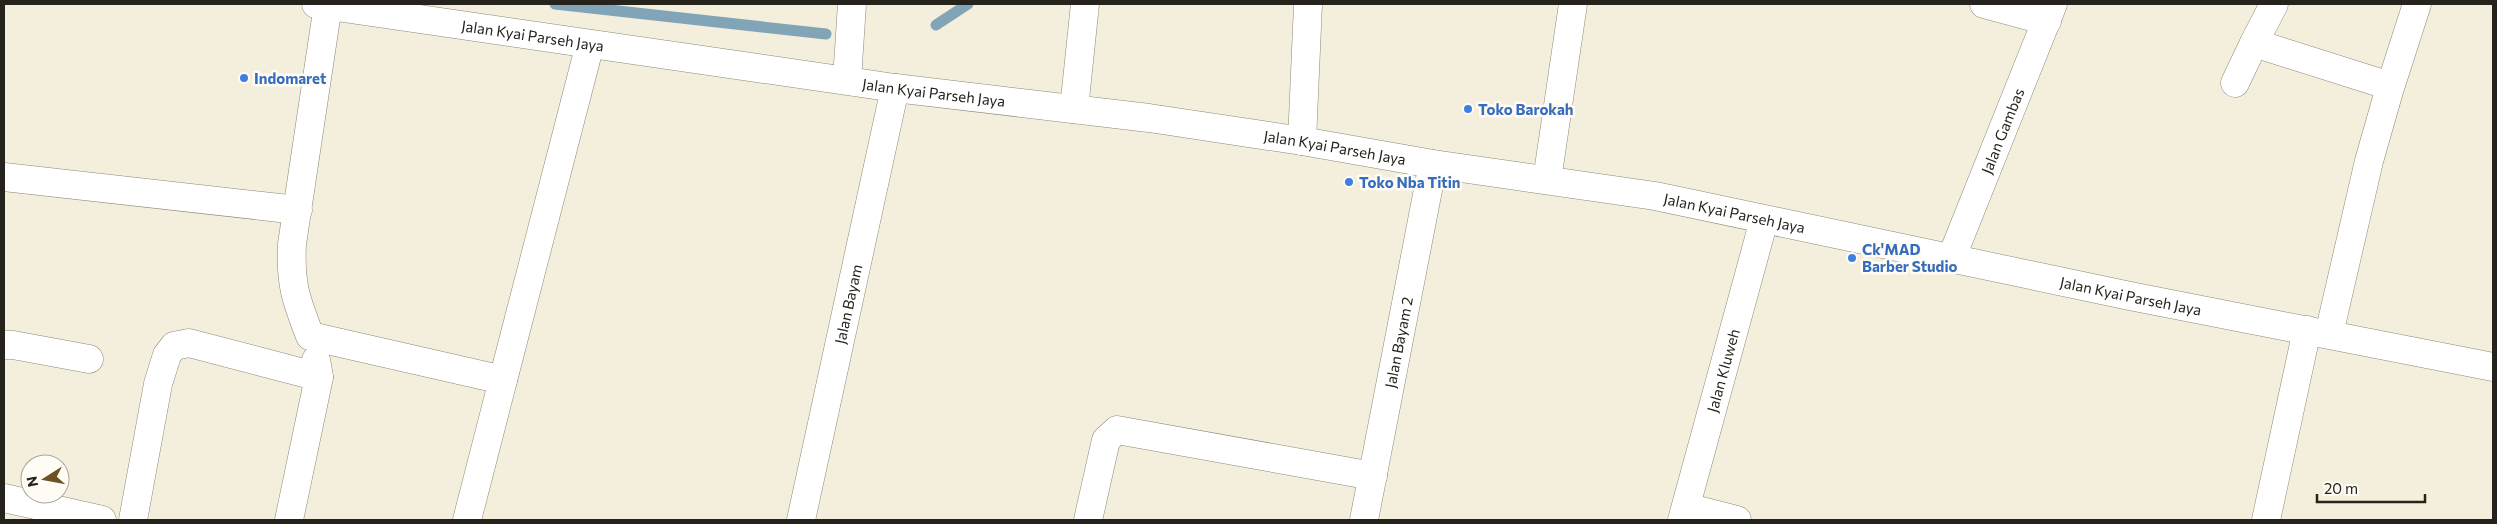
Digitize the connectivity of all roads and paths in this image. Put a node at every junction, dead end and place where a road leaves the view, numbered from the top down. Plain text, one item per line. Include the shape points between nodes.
1 (852, 4) edge
2 (1085, 4) edge
3 (1308, 4) edge
4 (1573, 4) edge
5 (1984, 4) edge
6 (2274, 4) edge
7 (2417, 4) edge
8 (322, 5) edge
9 (2050, 13) edge
10 (2254, 43) junction
11 (590, 44) junction
12 (847, 80) junction
13 (2235, 83) dead end
14 (2390, 86) junction
15 (895, 88) junction
16 (1074, 109) junction
17 (1302, 141) junction
18 (1433, 164) junction
19 (4, 177) edge
20 (1547, 180) junction
21 (298, 210) junction
22 (1764, 220) junction
23 (1950, 259) junction
24 (2318, 332) junction
25 (310, 336) junction
26 (4, 345) edge
27 (89, 359) dead end
28 (2493, 367) edge
29 (320, 377) junction
30 (503, 380) junction
31 (1373, 476) junction
32 (4, 498) edge
33 (1684, 514) edge
34 (102, 520) edge
35 (133, 520) edge
36 (290, 520) edge
37 (467, 520) edge
38 (801, 520) edge
39 (1088, 520) edge
40 (1364, 520) edge
41 (1737, 520) edge
42 (2266, 520) edge

1 - 12 street
2 - 16 street
3 - 17 street
4 - 20 street
5 - 9 street
6 - 10 street
7 - 14 street
8 - 11 street, Jalan Kyai Parseh Jaya
8 - 21 street
9 - 23 street, Jalan Gambas
10 - 13 street
10 - 14 street
11 - 12 street, Jalan Kyai Parseh Jaya
11 - 30 street
12 - 15 street, Jalan Kyai Parseh Jaya
14 - 24 street
15 - 16 street, Jalan Kyai Parseh Jaya
15 - 38 street, Jalan Bayam
16 - 17 street, Jalan Kyai Parseh Jaya
17 - 18 street, Jalan Kyai Parseh Jaya
18 - 20 street, Jalan Kyai Parseh Jaya
18 - 31 street, Jalan Bayam 2
19 - 21 street
20 - 22 street, Jalan Kyai Parseh Jaya via 1655,196
21 - 25 street via 291,274
22 - 23 street, Jalan Kyai Parseh Jaya
22 - 33 street, Jalan Kluweh
23 - 24 street, Jalan Kyai Parseh Jaya
24 - 28 street, Jalan Kyai Parseh Jaya
24 - 42 street
25 - 29 street
25 - 30 street
26 - 27 street
29 - 35 street via 189,343 174,346 167,356 158,384
29 - 36 street
30 - 37 street
31 - 39 street via 1117,430 1106,440
31 - 40 street, Jalan Bayam 2
32 - 34 street
33 - 41 street

